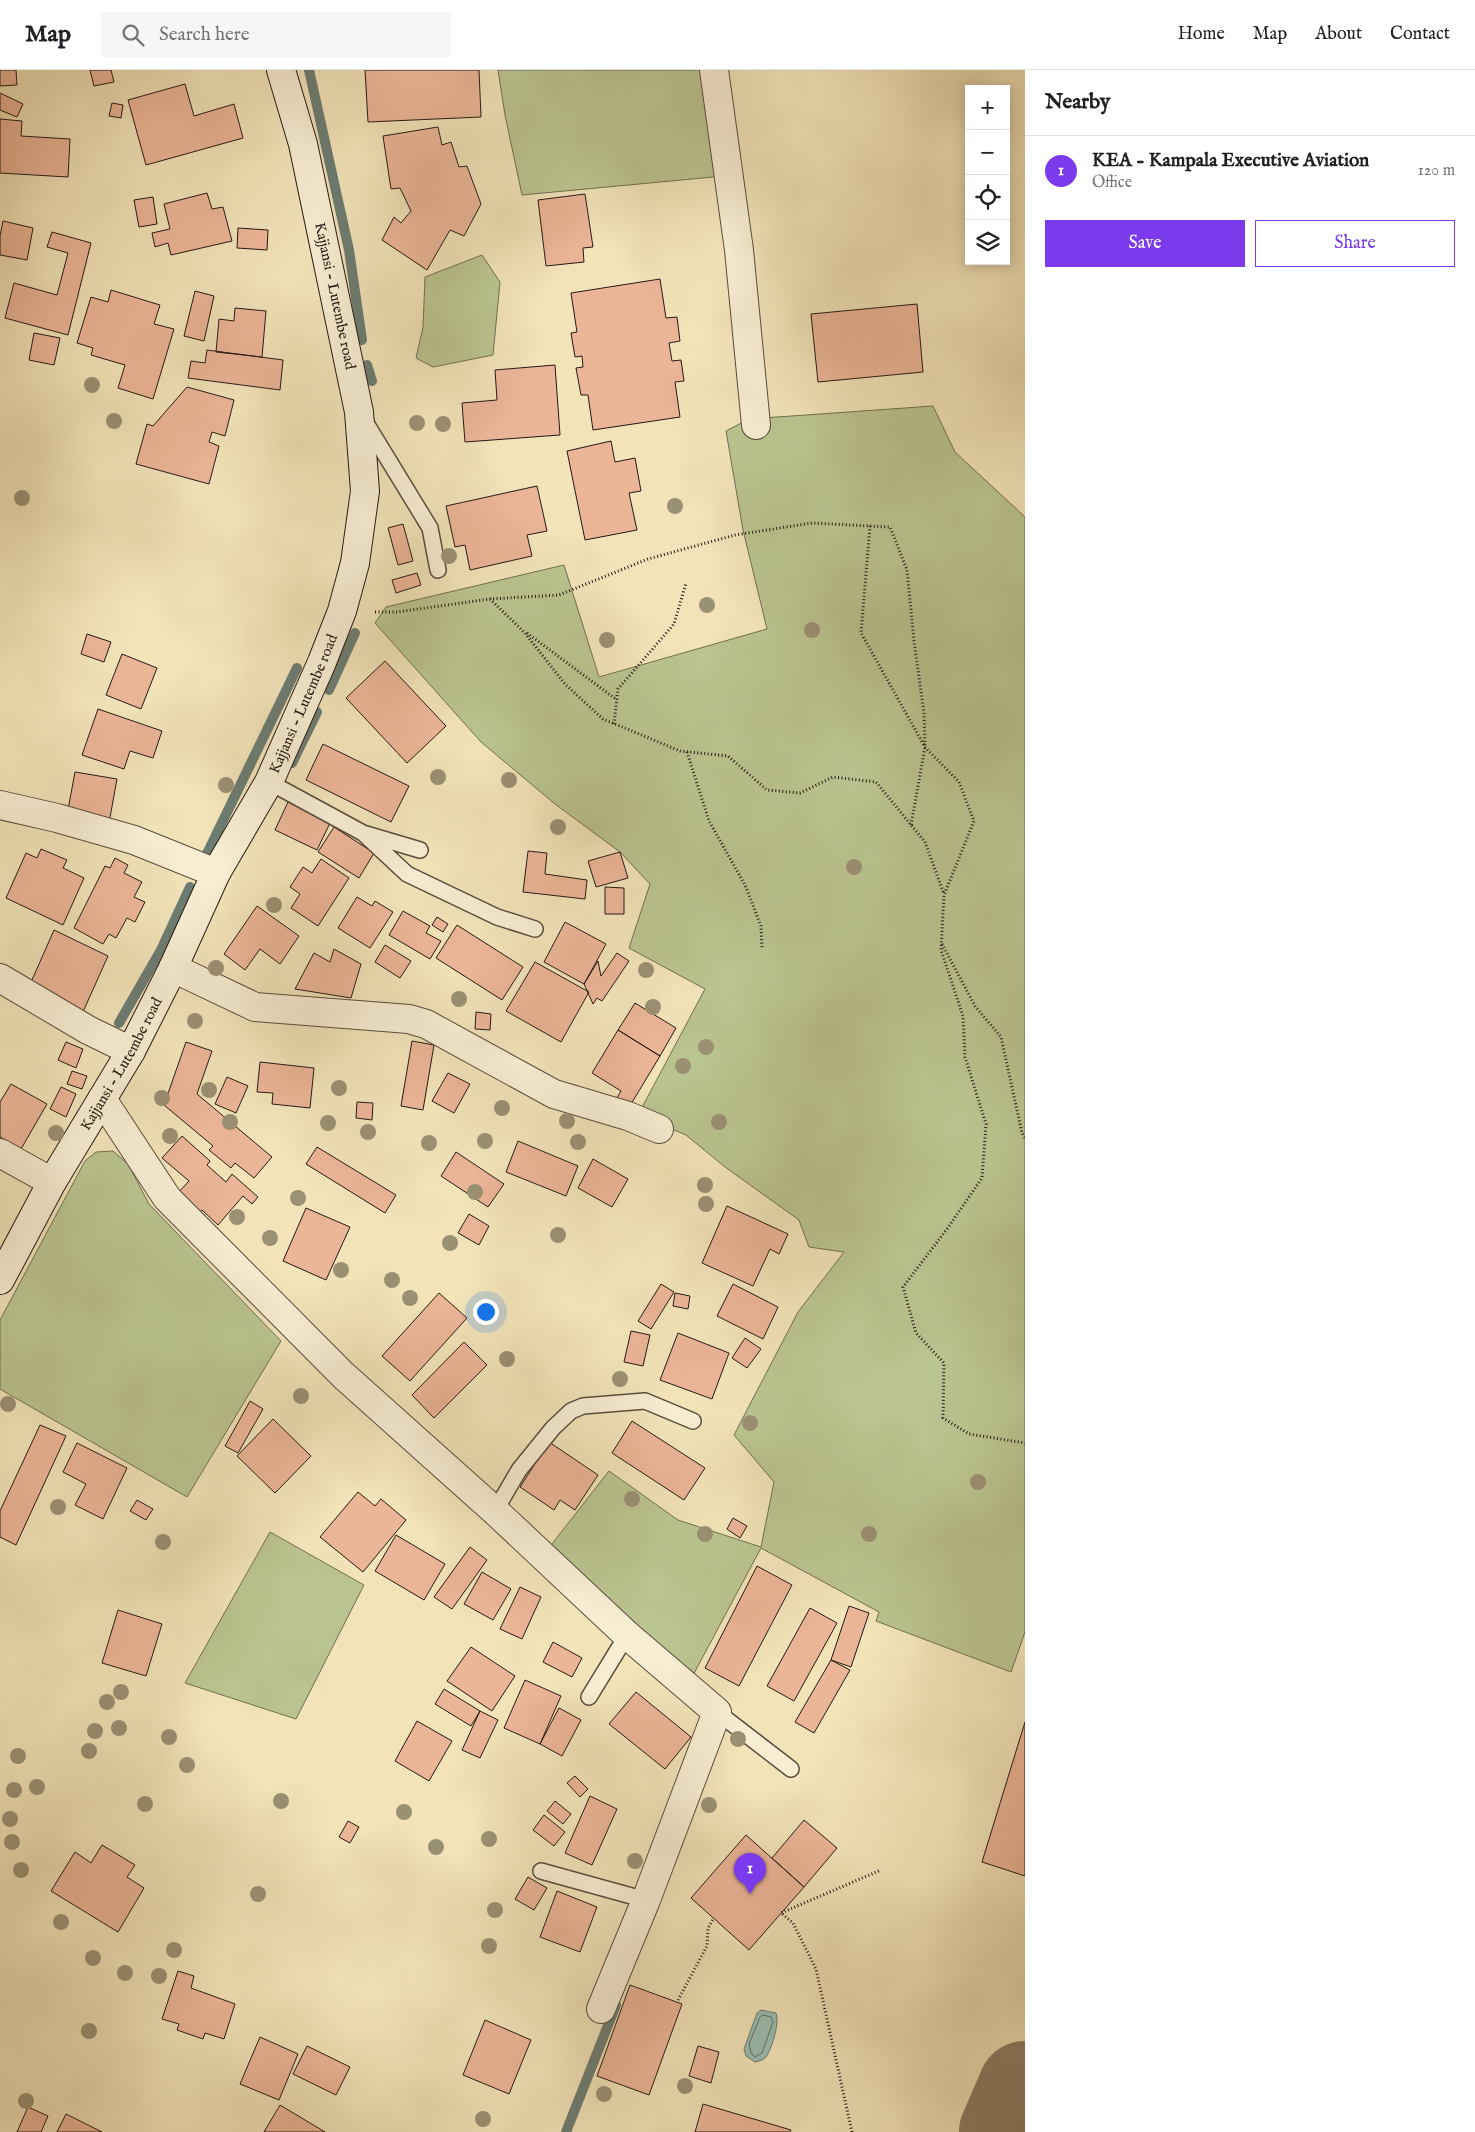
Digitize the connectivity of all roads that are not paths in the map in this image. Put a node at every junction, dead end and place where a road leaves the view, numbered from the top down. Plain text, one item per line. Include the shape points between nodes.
1 (281, 70) edge
2 (714, 70) edge
3 (359, 412) junction
4 (756, 425) dead end
5 (438, 570) dead end
6 (269, 782) junction
7 (0, 805) edge
8 (362, 833) junction
9 (420, 850) dead end
10 (216, 873) junction
11 (535, 929) dead end
12 (173, 968) junction
13 (0, 978) edge
14 (131, 1050) junction
15 (102, 1099) junction
16 (659, 1129) dead end
17 (0, 1153) edge
18 (52, 1182) junction
19 (0, 1280) edge
20 (693, 1420) dead end
21 (495, 1511) junction
22 (627, 1635) junction
23 (589, 1697) dead end
24 (716, 1712) junction
25 (791, 1769) dead end
26 (540, 1871) dead end
27 (646, 1900) junction
28 (602, 2009) dead end

1 - 3 street, Kajjansi - Lutembe road via 304,144
2 - 4 street via 740,250
3 - 5 lane via 430,528
3 - 6 street, Kajjansi - Lutembe road via 365,491 355,563 342,611
6 - 8 lane
6 - 10 street, Kajjansi - Lutembe road
7 - 10 street via 134,840
8 - 9 lane
8 - 11 lane via 407,874 497,916
10 - 12 street, Kajjansi - Lutembe road
12 - 14 street, Kajjansi - Lutembe road
12 - 16 street via 255,1007 426,1024 554,1094 628,1116
13 - 14 street via 88,1030
14 - 15 street, Kajjansi - Lutembe road
15 - 18 street, Kajjansi - Lutembe road
15 - 21 street via 167,1198 343,1375
17 - 18 street
18 - 19 street, Kajjansi - Lutembe road
20 - 21 lane via 645,1401 583,1406 571,1411 519,1470
21 - 22 street
22 - 23 lane
22 - 24 street
24 - 25 lane
24 - 27 street
26 - 27 lane
27 - 28 street

